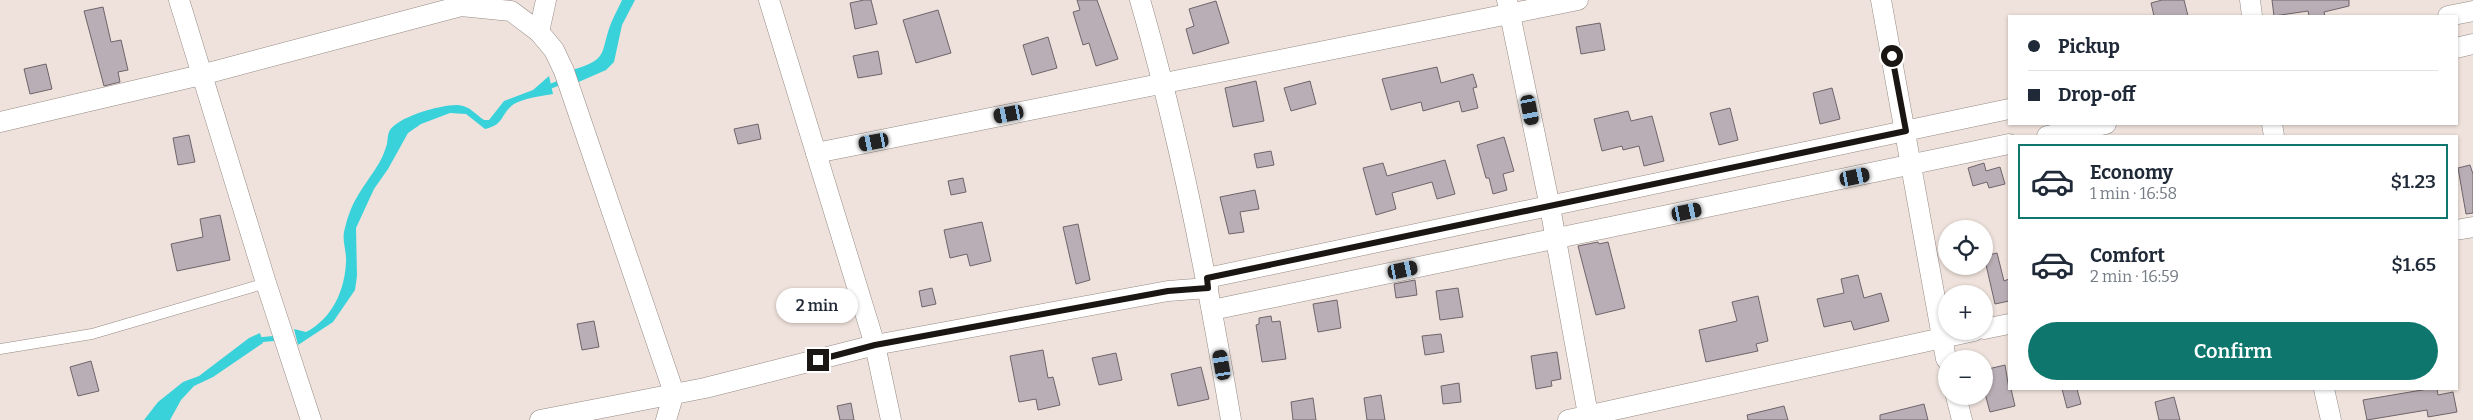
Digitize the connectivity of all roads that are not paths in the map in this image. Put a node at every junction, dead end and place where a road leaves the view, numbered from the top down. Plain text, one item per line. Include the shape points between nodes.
1 (179, 0) edge
2 (546, 0) edge
3 (769, 0) edge
4 (1140, 0) edge
5 (1578, 0) edge
6 (1881, 0) edge
7 (2250, 0) edge
8 (1509, 7) edge
9 (2473, 11) edge
10 (2252, 15) edge
11 (2453, 15) edge
12 (539, 32) junction
13 (2473, 44) edge
14 (2458, 48) edge
15 (201, 75) junction
16 (1164, 83) junction
17 (2008, 109) edge
18 (0, 122) edge
19 (2101, 125) edge
20 (1906, 131) junction
21 (2052, 135) edge
22 (2008, 144) edge
23 (816, 154) junction
24 (1912, 165) junction
25 (1550, 207) junction
26 (2473, 227) edge
27 (2458, 230) edge
28 (1556, 239) junction
29 (1208, 283) junction
30 (269, 291) junction
31 (1212, 310) junction
32 (1938, 320) edge
33 (2008, 324) edge
34 (1993, 327) edge
35 (1938, 339) edge
36 (875, 345) junction
37 (0, 349) edge
38 (2324, 390) edge
39 (674, 393) junction
40 (1958, 405) edge
41 (1589, 418) edge
42 (311, 420) edge
43 (540, 420) edge
44 (666, 420) edge
45 (891, 420) edge
46 (1231, 420) edge
47 (1568, 420) edge
48 (1962, 420) edge
49 (2331, 420) edge

1 - 15 street
2 - 12 street
3 - 23 street
4 - 16 street
5 - 8 street
6 - 20 street
7 - 10 street
8 - 16 street
8 - 25 street
9 - 11 street
12 - 15 street via 511,11 461,6
12 - 39 street via 554,50 566,78
13 - 14 street
15 - 18 street
15 - 30 street
16 - 23 street
16 - 29 street
17 - 20 street
19 - 21 street
20 - 24 street
20 - 25 street
22 - 24 street
23 - 36 street
24 - 28 street
24 - 32 street
25 - 28 street
25 - 29 street
26 - 27 street
28 - 31 street
28 - 41 street
29 - 31 street
29 - 36 street
30 - 37 lane via 92,334
30 - 42 street
31 - 46 street
33 - 34 street
35 - 41 street
36 - 39 street
36 - 45 street
38 - 49 street
39 - 43 street
39 - 44 street
40 - 48 street
41 - 47 street

